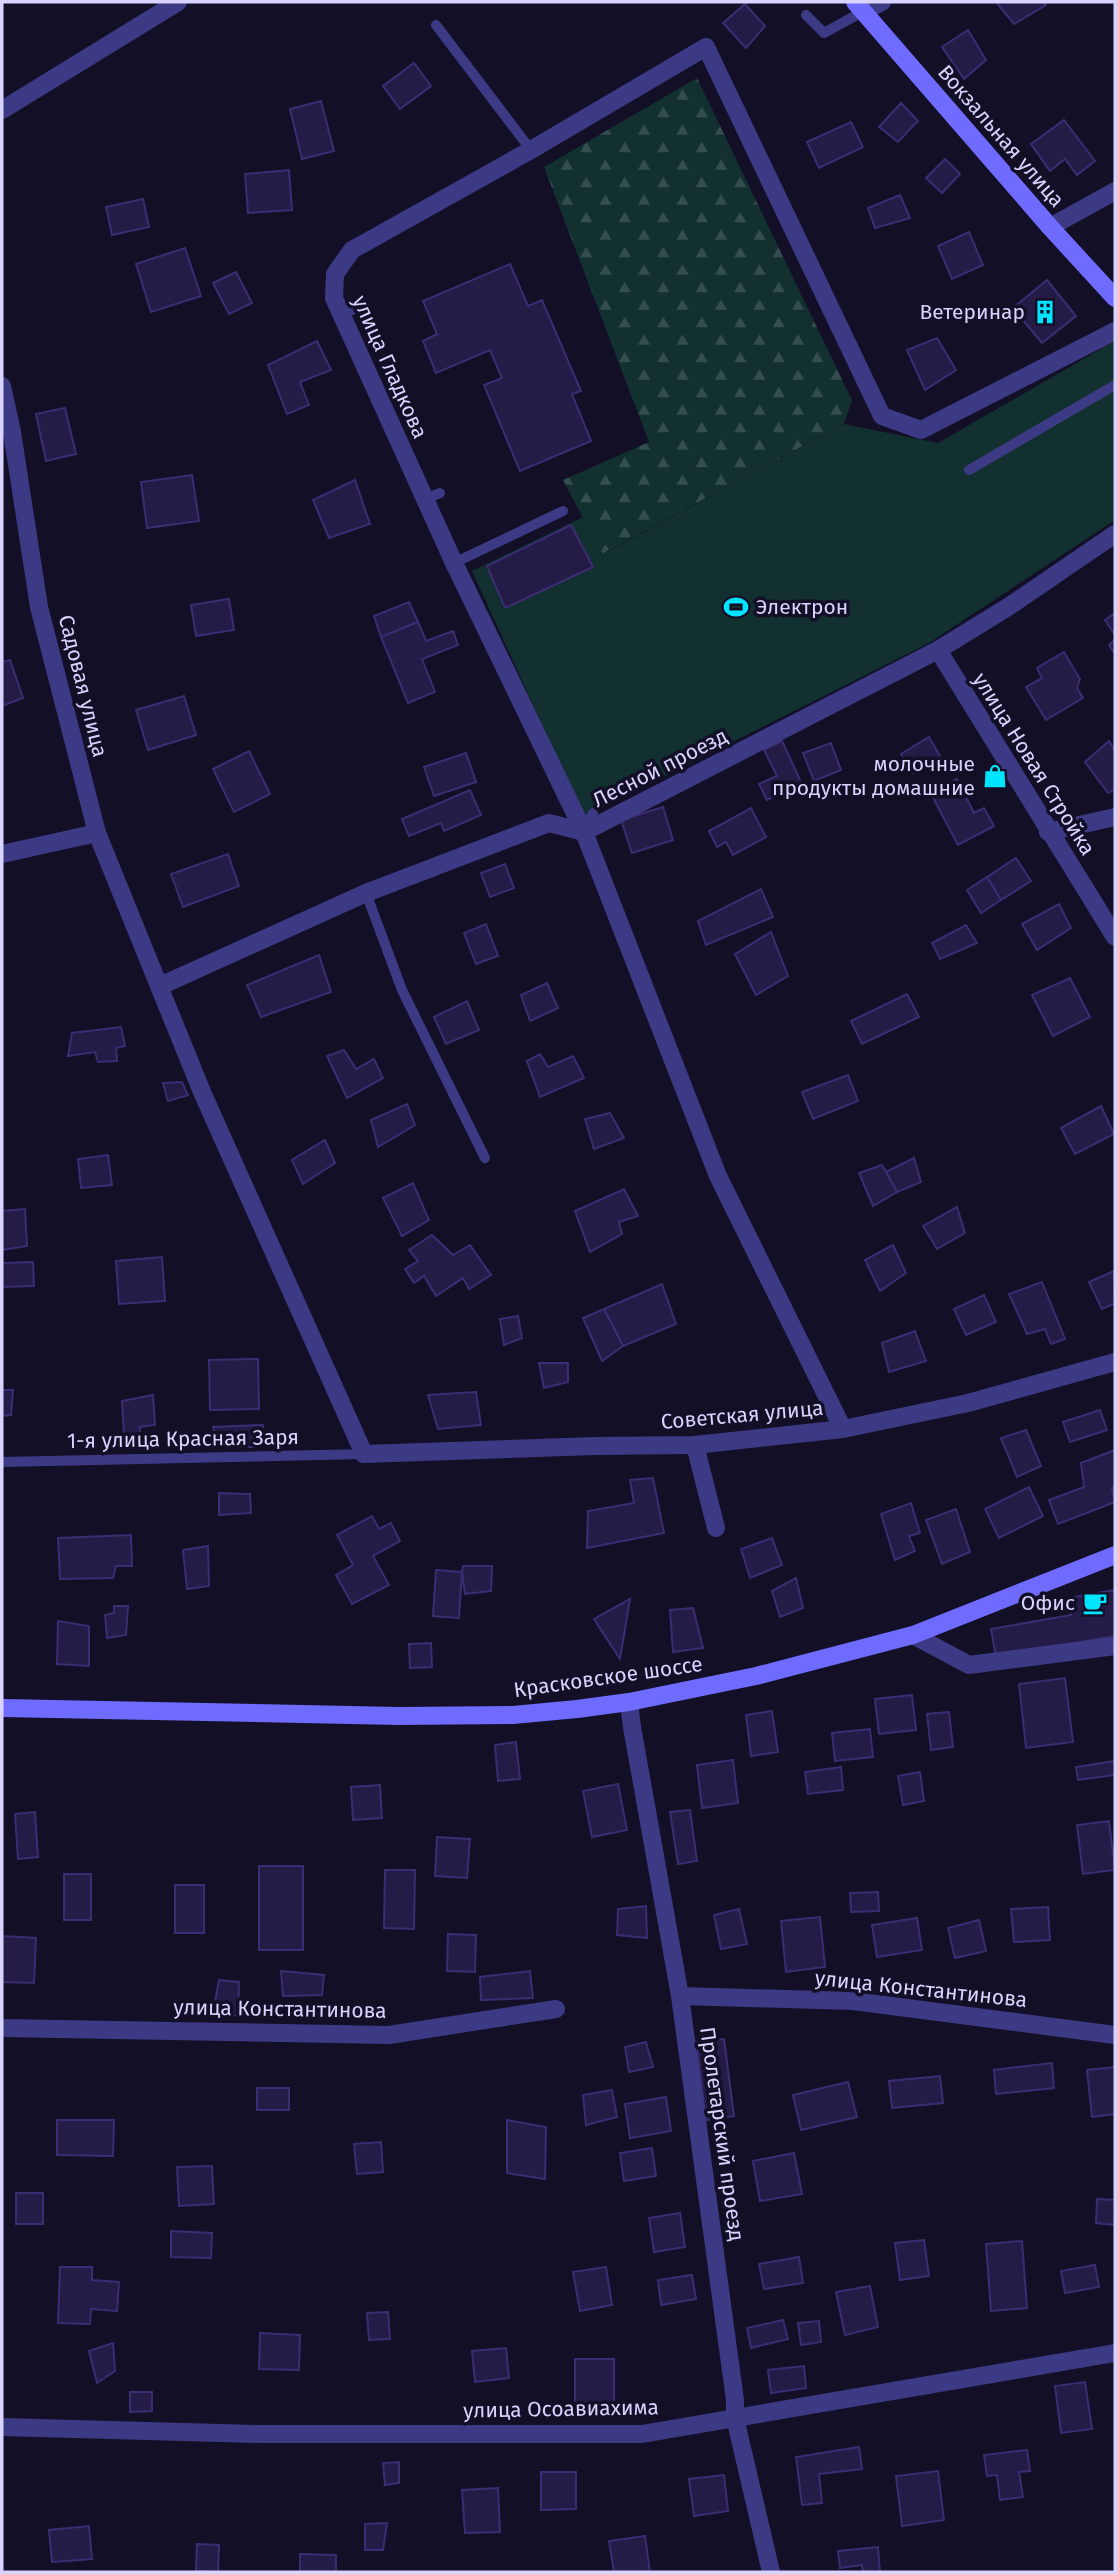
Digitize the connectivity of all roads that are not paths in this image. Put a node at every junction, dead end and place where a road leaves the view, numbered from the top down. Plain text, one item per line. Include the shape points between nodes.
1 (178, 2) edge
2 (882, 2) edge
3 (860, 6) edge
4 (806, 15) dead end
5 (436, 25) dead end
6 (2, 110) edge
7 (531, 150) junction
8 (1115, 191) edge
9 (1050, 227) junction
10 (1115, 298) edge
11 (363, 305) dead end
12 (341, 315) junction
13 (1115, 331) edge
14 (1115, 385) edge
15 (2, 386) edge
16 (969, 470) dead end
17 (563, 511) dead end
18 (1115, 534) edge
19 (454, 563) junction
20 (938, 650) junction
21 (593, 813) dead end
22 (1115, 817) edge
23 (584, 832) junction
24 (1048, 832) junction
25 (97, 833) junction
26 (2, 855) edge
27 (366, 893) junction
28 (1115, 937) edge
29 (160, 986) junction
30 (485, 1158) dead end
31 (1115, 1362) edge
32 (843, 1429) junction
33 (695, 1445) junction
34 (364, 1454) junction
35 (2, 1462) edge
36 (716, 1528) dead end
37 (1115, 1555) edge
38 (913, 1635) junction
39 (1115, 1646) edge
40 (629, 1702) junction
41 (2, 1708) edge
42 (680, 1996) junction
43 (556, 2009) dead end
44 (2, 2028) edge
45 (1115, 2035) edge
46 (1115, 2353) edge
47 (735, 2418) junction
48 (2, 2427) edge
49 (771, 2572) edge

1 - 6 street
2 - 3 street
3 - 4 lane via 824,33
3 - 9 main road, Вокзальная улица
5 - 7 lane
7 - 12 street, улица Гладкова via 352,250 335,274 334,298
7 - 13 street, улица Гладкова via 706,47 882,416 920,430
8 - 9 street
9 - 10 main road, Вокзальная улица
11 - 12 lane
12 - 19 street, улица Гладкова via 433,496
14 - 16 lane
15 - 25 street, Садовая улица via 39,607
17 - 19 lane
18 - 20 street, Лесной проезд
19 - 23 street, улица Гладкова
20 - 23 street, Лесной проезд
20 - 24 street, улица Новая Стройка
21 - 23 lane
22 - 24 street
23 - 27 street, Лесной проезд via 549,823
23 - 32 street, улица Гладкова via 718,1176
24 - 28 street, улица Новая Стройка
25 - 26 street
25 - 29 street, Садовая улица
27 - 29 street, Лесной проезд
27 - 30 lane via 402,990
29 - 34 street, Садовая улица via 202,1092
31 - 32 street, Советская улица via 968,1404
32 - 33 street, Советская улица
33 - 34 street, Советская улица
33 - 36 street
34 - 35 lane, 1-я улица Красная Заря
37 - 38 main road, Красковское шоссе
38 - 39 street via 969,1665
38 - 40 main road, Красковское шоссе via 755,1676
40 - 41 main road, Красковское шоссе via 513,1716
40 - 42 street, Пролетарский проезд
42 - 45 street, улица Константинова via 853,2001
42 - 47 street, Пролетарский проезд
43 - 44 street, улица Константинова via 389,2035
46 - 47 street, улица Осоавиахима
47 - 48 street, улица Осоавиахима via 642,2434 259,2434
47 - 49 street, Пролетарский проезд

